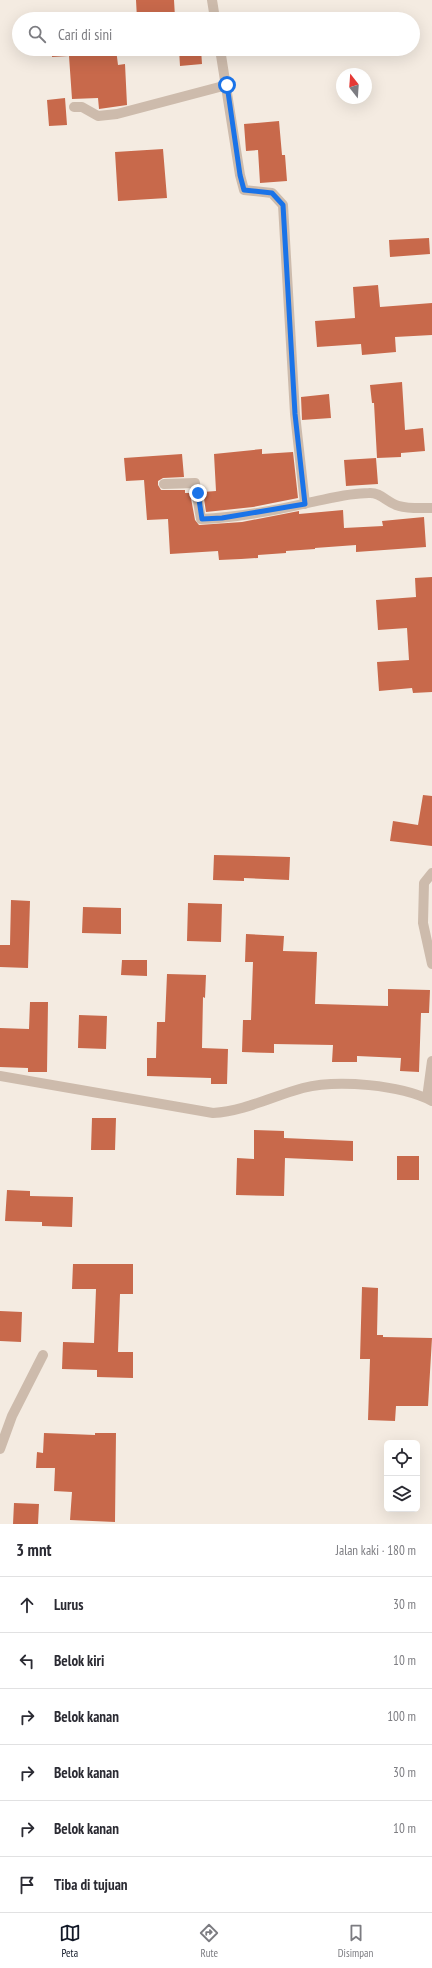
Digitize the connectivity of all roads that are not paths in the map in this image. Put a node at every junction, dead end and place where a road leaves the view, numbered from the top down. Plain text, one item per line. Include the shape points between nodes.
1 (212, 0) edge
2 (214, 12) edge
3 (221, 56) edge
4 (227, 85) junction
5 (74, 107) dead end
6 (164, 484) dead end
7 (305, 504) junction
8 (432, 508) edge
9 (432, 873) edge
10 (432, 964) edge
11 (432, 1062) edge
12 (0, 1076) edge
13 (429, 1100) edge
14 (43, 1355) dead end
15 (0, 1449) edge

1 - 2 street
3 - 4 street
4 - 5 street via 110,115 98,116 82,107
4 - 7 street via 244,190 272,193 283,205 295,414
6 - 7 street via 195,483 202,519
7 - 8 street via 348,494 371,492 399,506
9 - 10 street via 424,883 423,923
11 - 13 street
12 - 13 street via 213,1114 228,1112 305,1087 340,1085 392,1088
14 - 15 street via 12,1416

